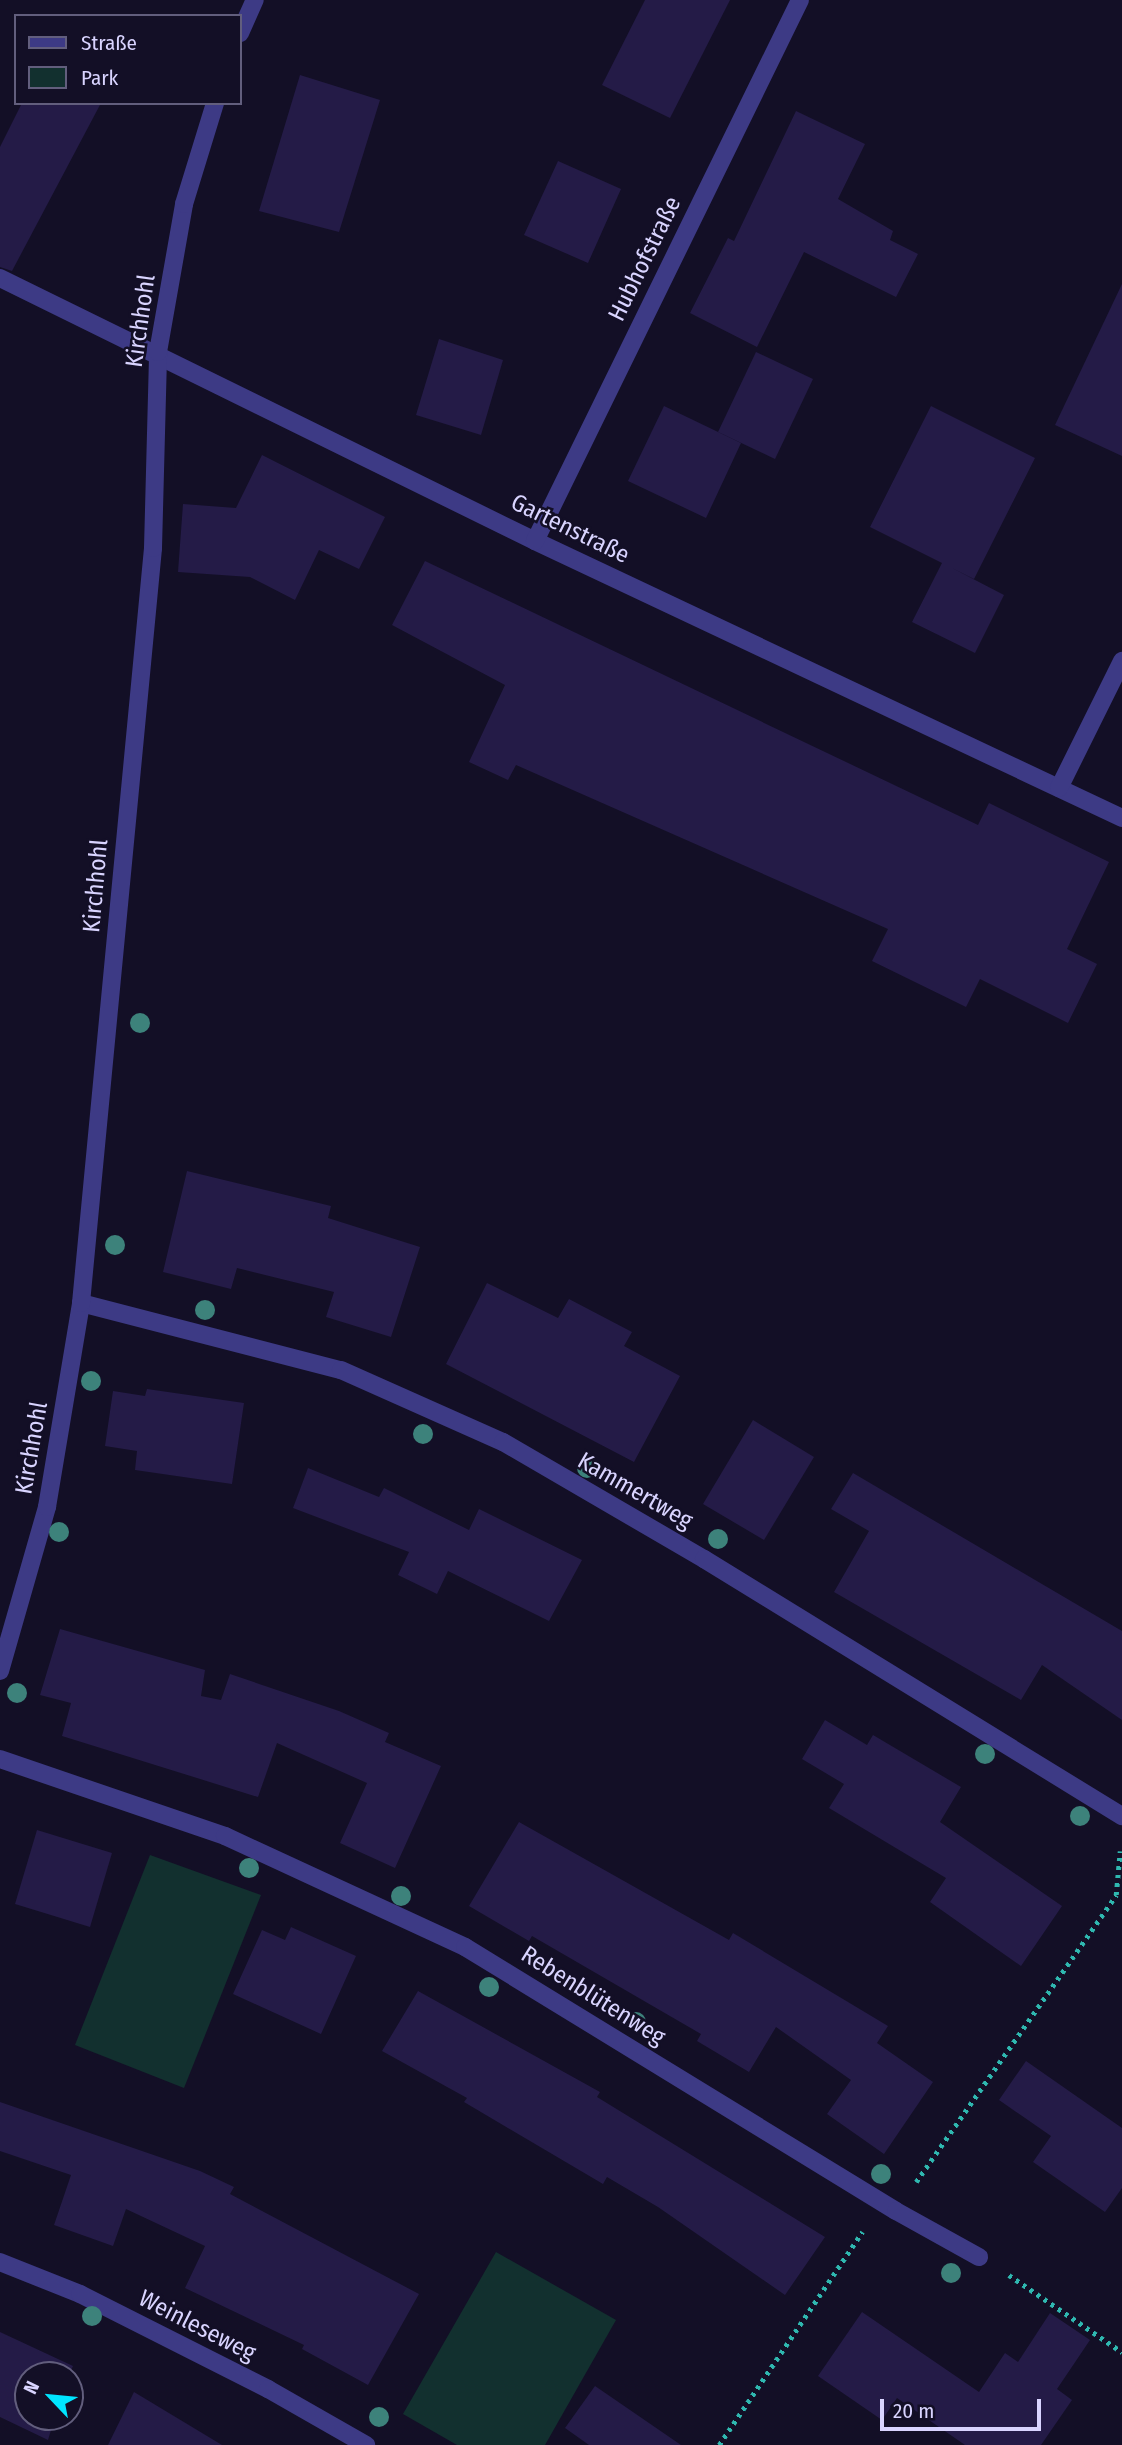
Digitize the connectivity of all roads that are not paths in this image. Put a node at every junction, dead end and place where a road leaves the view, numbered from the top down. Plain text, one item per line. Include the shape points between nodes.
1 (255, 0) edge
2 (800, 0) edge
3 (242, 29) edge
4 (214, 105) edge
5 (0, 278) edge
6 (158, 352) junction
7 (535, 541) junction
8 (1122, 661) edge
9 (1059, 788) junction
10 (1122, 818) edge
11 (81, 1303) junction
12 (0, 1671) edge
13 (0, 1759) edge
14 (1122, 1816) edge
15 (979, 2257) road end
16 (0, 2262) edge
17 (366, 2445) edge

1 - 3 street
2 - 7 street, Hubhofstraße
4 - 6 street, Kirchhohl via 184,204
5 - 6 street, Gartenstraße
6 - 7 street, Gartenstraße
6 - 11 street, Kirchhohl via 153,548
7 - 9 street, Gartenstraße
8 - 9 street
9 - 10 street, Gartenstraße
11 - 12 street, Kirchhohl via 47,1507
11 - 14 street, Kammertweg via 341,1370 503,1442 704,1559
13 - 15 street, Rebenblütenweg via 225,1836 464,1947 889,2207
16 - 17 street, Weinleseweg via 80,2294 268,2389

